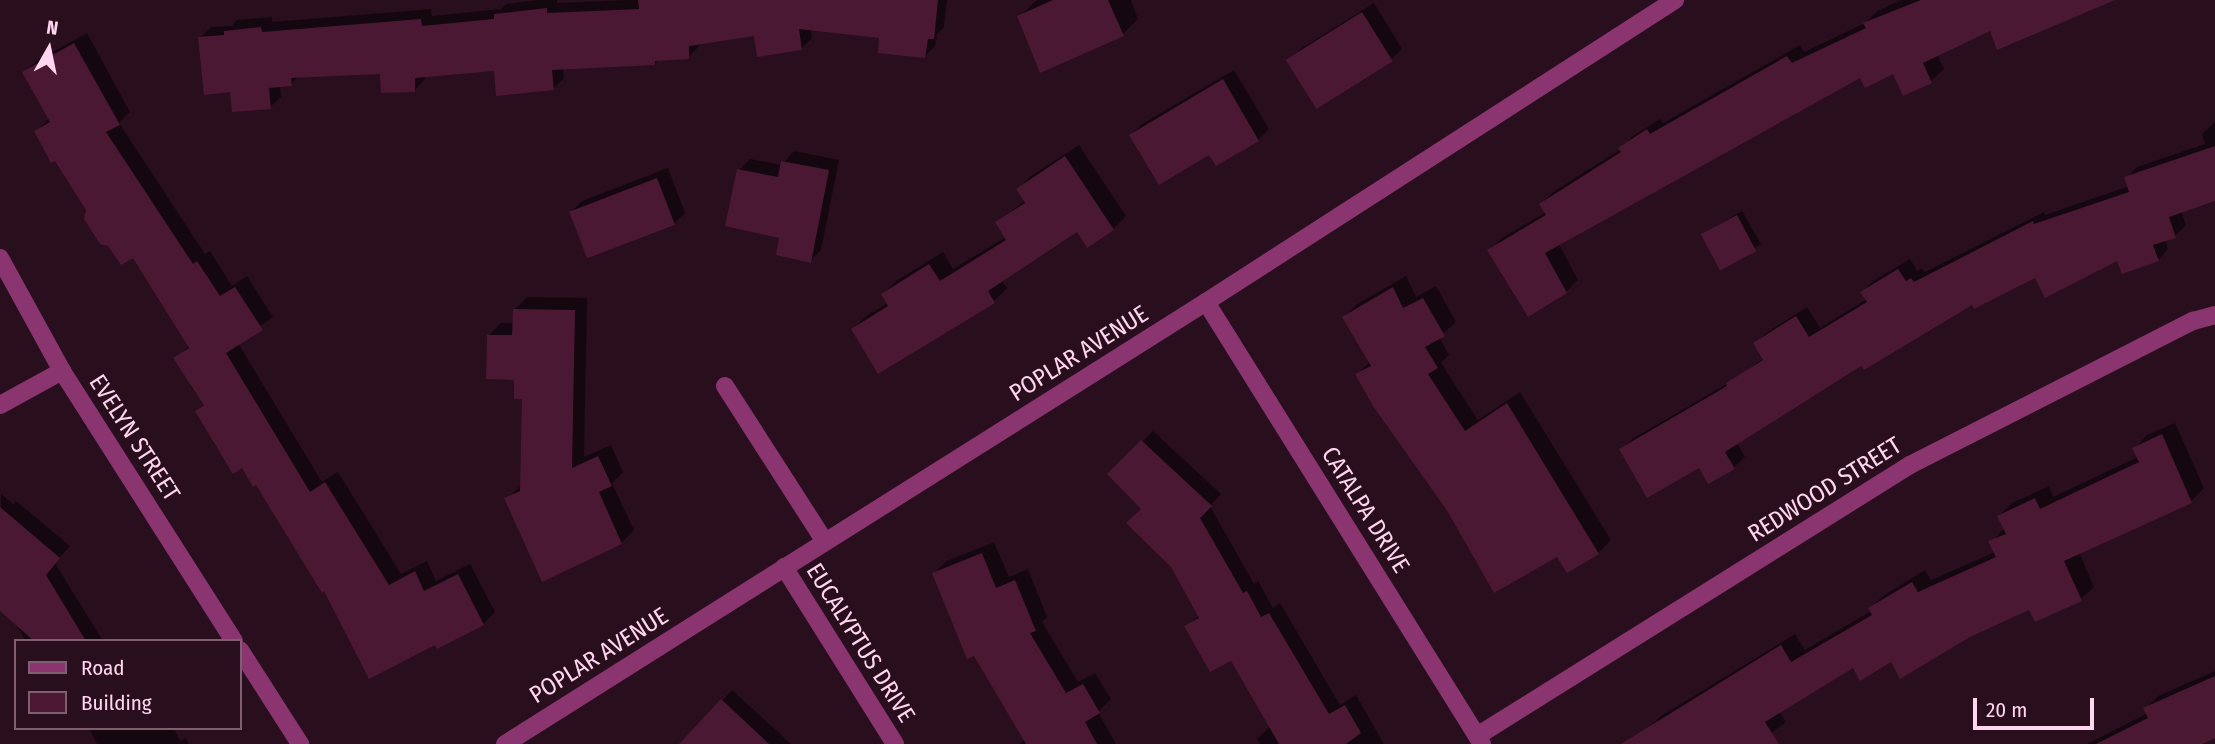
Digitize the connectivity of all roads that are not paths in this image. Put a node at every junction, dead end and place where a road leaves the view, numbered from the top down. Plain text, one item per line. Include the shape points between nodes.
1 (1675, 0) edge
2 (0, 258) edge
3 (1206, 302) junction
4 (2215, 315) edge
5 (62, 371) junction
6 (725, 386) dead end
7 (0, 405) edge
8 (825, 542) junction
9 (784, 567) junction
10 (233, 639) edge
11 (242, 653) edge
12 (1480, 740) edge
13 (300, 744) edge
14 (505, 744) edge
15 (895, 744) edge

1 - 3 street, POPLAR AVENUE
2 - 5 street, EVELYN STREET
3 - 8 street, POPLAR AVENUE
3 - 12 street, CATALPA DRIVE
4 - 12 street, REDWOOD STREET via 2193,321 1910,465
5 - 7 street
5 - 10 street, EVELYN STREET
6 - 8 street
8 - 9 street, POPLAR AVENUE
9 - 14 street, POPLAR AVENUE
9 - 15 street, EUCALYPTUS DRIVE
11 - 13 street

